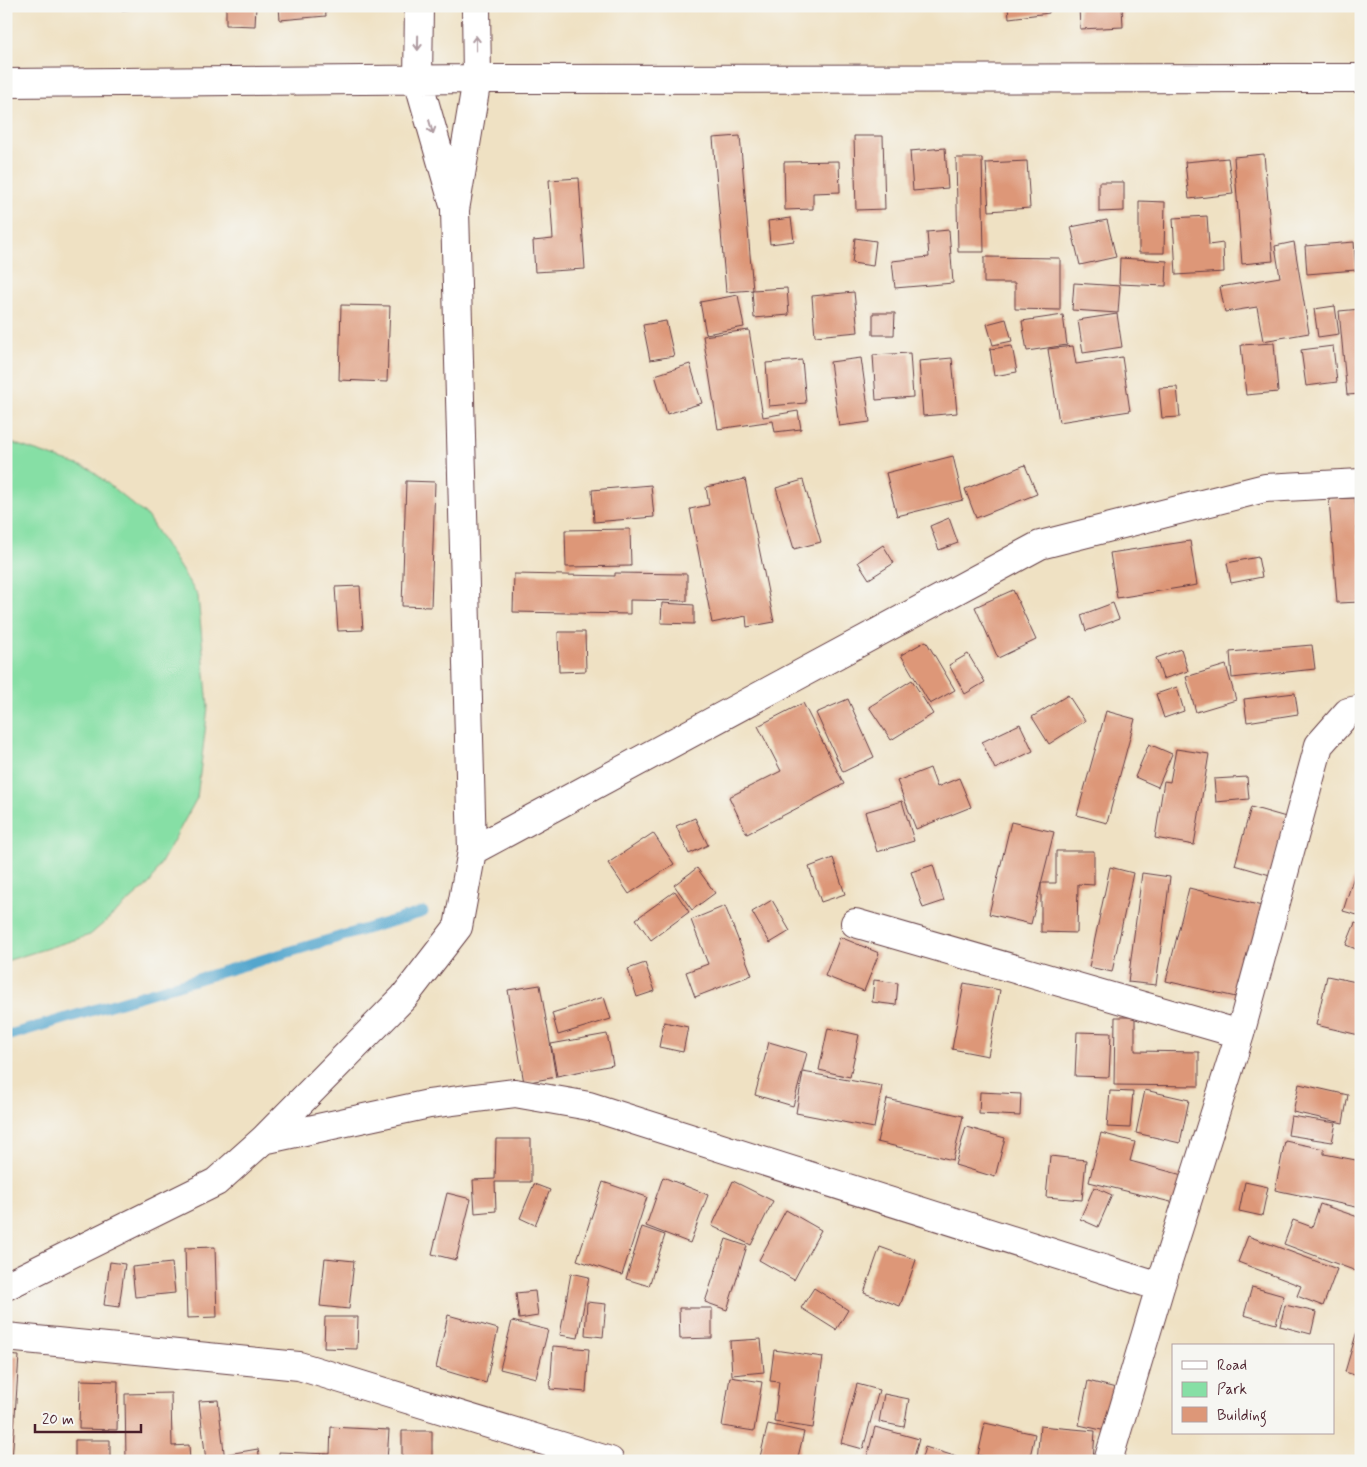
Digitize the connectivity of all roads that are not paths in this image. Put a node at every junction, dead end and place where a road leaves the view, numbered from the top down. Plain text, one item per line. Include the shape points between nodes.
1 (419, 6) edge
2 (476, 6) edge
3 (1361, 78) edge
4 (477, 79) junction
5 (418, 80) junction
6 (6, 83) edge
7 (455, 210) junction
8 (1361, 483) edge
9 (1361, 709) edge
10 (472, 851) junction
11 (855, 923) dead end
12 (1240, 1034) junction
13 (263, 1140) junction
14 (6, 1286) edge
15 (1160, 1287) junction
16 (6, 1337) edge
17 (610, 1461) edge
18 (1108, 1461) edge

1 -> 5 street
4 -> 2 street
3 - 4 street
4 - 5 street
4 - 7 street
5 - 6 street
5 -> 7 street
7 - 10 street
8 - 10 street via 1265,488 1040,545
9 - 12 street via 1348,712 1319,745
10 - 13 street via 458,927 404,997
11 - 12 street
12 - 15 street
13 - 14 street via 216,1182
13 - 15 street via 429,1104 515,1093 589,1106
15 - 18 street
16 - 17 street via 299,1366

